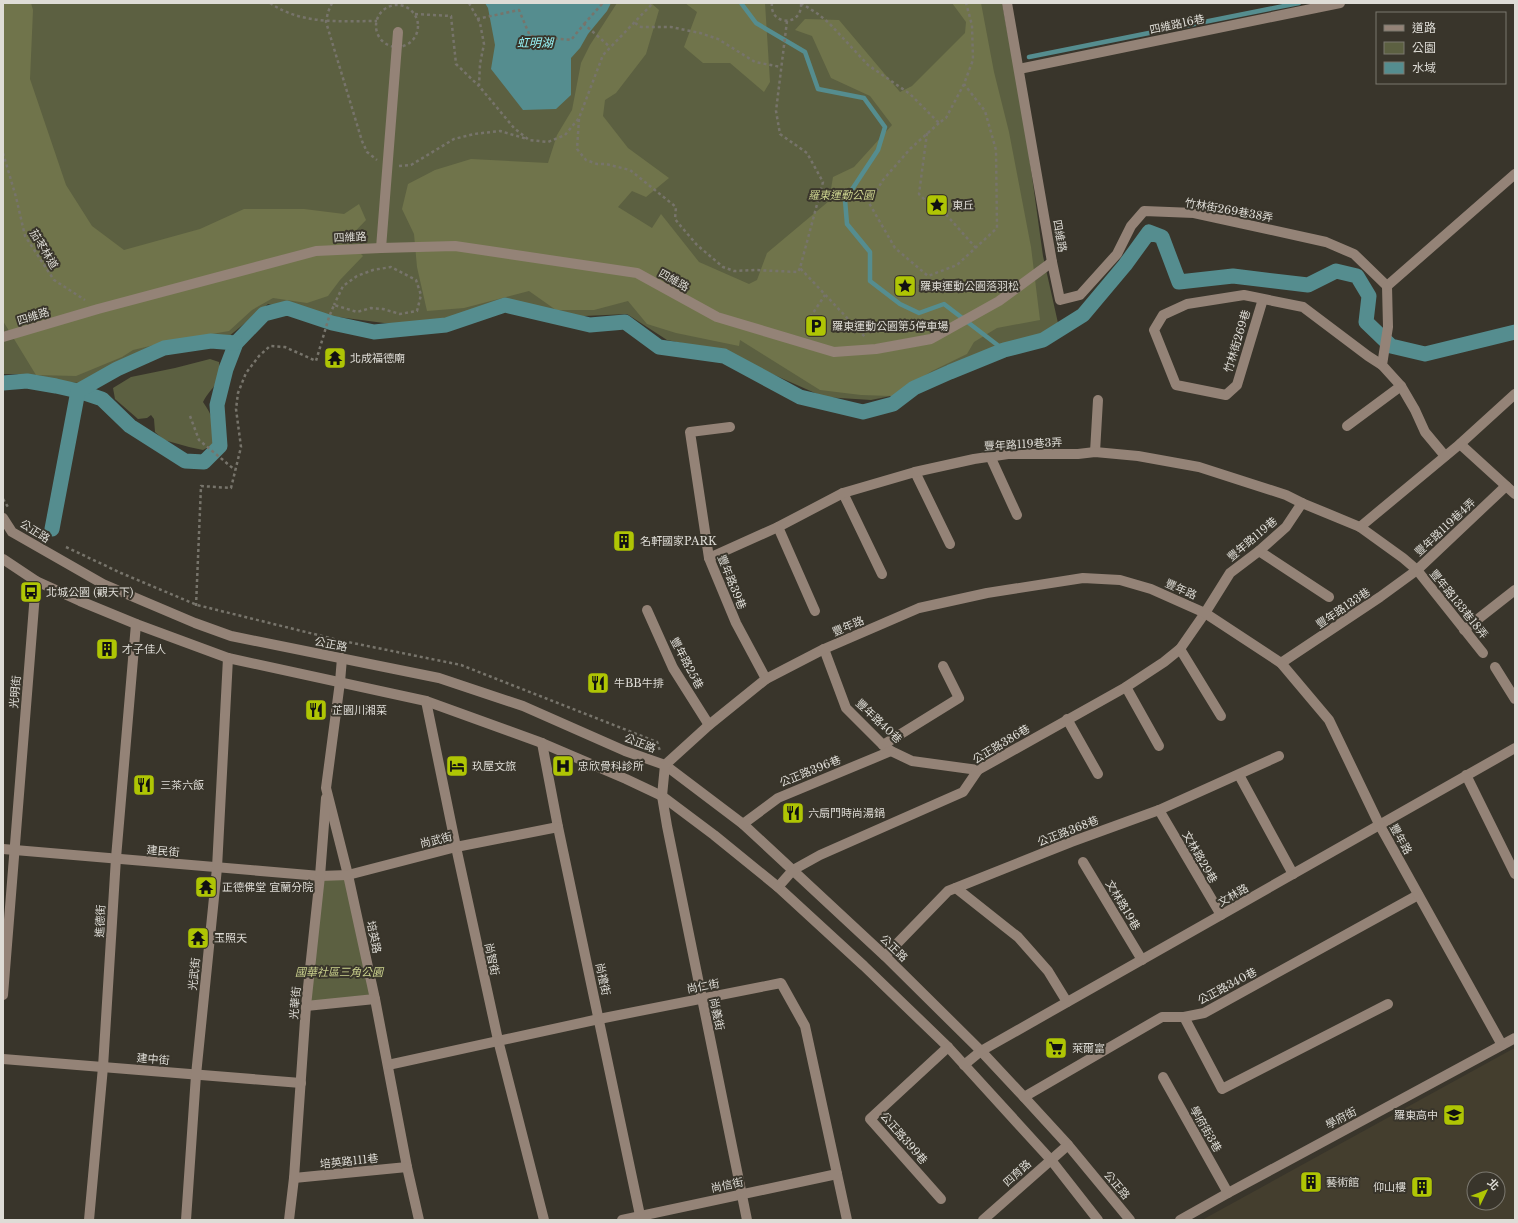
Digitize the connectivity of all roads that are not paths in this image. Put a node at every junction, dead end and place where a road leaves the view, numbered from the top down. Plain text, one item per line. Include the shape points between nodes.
1 (1007, 3) edge
2 (1340, 3) edge
3 (398, 32) dead end
4 (1019, 69) junction
5 (1515, 174) edge
6 (381, 248) junction
7 (1052, 262) junction
8 (1387, 286) junction
9 (1263, 299) junction
10 (3, 337) edge
11 (1383, 361) junction
12 (1401, 386) junction
13 (1515, 394) edge
14 (1098, 400) dead end
15 (1347, 426) dead end
16 (730, 427) dead end
17 (1460, 444) junction
18 (1095, 452) junction
19 (990, 456) junction
20 (1445, 456) junction
21 (916, 472) junction
22 (1506, 486) junction
23 (843, 492) junction
24 (1515, 494) edge
25 (1302, 503) junction
26 (1017, 515) dead end
27 (3, 518) edge
28 (778, 527) junction
29 (1360, 527) junction
30 (950, 544) dead end
31 (1259, 551) junction
32 (709, 558) junction
33 (3, 559) edge
34 (1417, 570) junction
35 (882, 574) dead end
36 (36, 581) junction
37 (1515, 590) edge
38 (1329, 597) dead end
39 (647, 610) dead end
40 (815, 611) dead end
41 (1205, 613) junction
42 (136, 624) junction
43 (1464, 630) junction
44 (824, 649) junction
45 (1180, 649) junction
46 (1483, 653) dead end
47 (228, 658) junction
48 (342, 658) junction
49 (1281, 663) junction
50 (943, 666) dead end
51 (1495, 667) dead end
52 (766, 679) junction
53 (340, 682) junction
54 (1126, 687) junction
55 (1515, 699) edge
56 (426, 701) junction
57 (1221, 716) dead end
58 (1067, 719) junction
59 (709, 725) junction
60 (542, 743) junction
61 (1159, 746) dead end
62 (887, 748) junction
63 (1515, 748) edge
64 (1279, 756) dead end
65 (665, 765) junction
66 (978, 770) junction
67 (1098, 774) dead end
68 (1239, 775) junction
69 (1466, 775) junction
70 (326, 788) junction
71 (662, 796) junction
72 (1159, 810) junction
73 (743, 824) junction
74 (1379, 824) junction
75 (558, 827) junction
76 (456, 847) junction
77 (3, 850) edge
78 (14, 850) junction
79 (116, 858) junction
80 (1083, 862) dead end
81 (217, 868) junction
82 (793, 870) junction
83 (1293, 874) junction
84 (1515, 874) edge
85 (348, 875) junction
86 (320, 876) junction
87 (778, 887) junction
88 (956, 888) junction
89 (1418, 895) junction
90 (1220, 915) junction
91 (885, 956) junction
92 (1142, 960) junction
93 (3, 995) edge
94 (701, 998) junction
95 (375, 999) junction
96 (1067, 1002) junction
97 (1388, 1004) dead end
98 (306, 1006) junction
99 (1184, 1017) junction
100 (599, 1019) junction
101 (1515, 1038) edge
102 (498, 1040) junction
103 (1502, 1045) junction
104 (948, 1047) junction
105 (981, 1051) junction
106 (3, 1059) edge
107 (388, 1065) junction
108 (964, 1065) junction
109 (103, 1067) junction
110 (196, 1075) junction
111 (1162, 1078) dead end
112 (301, 1083) junction
113 (1024, 1097) junction
114 (1068, 1145) junction
115 (1050, 1160) junction
116 (407, 1167) junction
117 (837, 1174) junction
118 (294, 1178) junction
119 (1228, 1192) junction
120 (742, 1194) junction
121 (941, 1199) dead end
122 (640, 1218) edge
123 (89, 1220) edge
124 (186, 1220) edge
125 (289, 1220) edge
126 (419, 1220) edge
127 (544, 1220) edge
128 (622, 1220) edge
129 (747, 1220) edge
130 (847, 1220) edge
131 (983, 1220) edge
132 (1098, 1220) edge
133 (1130, 1220) edge
134 (1180, 1220) edge

1 - 4 street, 四維路
2 - 4 street, 四維路16巷
3 - 6 street
4 - 7 street, 四維路
5 - 8 street
6 - 7 street, 四維路 via 456,246 637,274 717,317 834,352 876,349 931,339 999,301
6 - 10 street, 四維路 via 316,251
7 - 8 street, 竹林街269巷38弄 via 1060,300 1080,295 1117,254 1131,226 1144,211 1194,213 1326,242 1354,254
8 - 11 street via 1388,327
9 - 9 street, 竹林街269巷 via 1244,295 1187,304 1163,315 1154,330 1176,385 1226,396 1236,386
9 - 11 street, 竹林街269巷 via 1303,307 1368,356
11 - 12 street, 竹林街269巷
12 - 15 street
12 - 20 street, 竹林街269巷 via 1425,432
13 - 17 street
14 - 18 street
16 - 32 street, 豐年路39巷 via 690,432
17 - 20 street
17 - 22 street
18 - 19 street, 豐年路119巷3弄
18 - 25 street, 豐年路119巷3弄 via 1138,456 1198,467 1286,495
19 - 21 street, 豐年路119巷3弄
19 - 26 street
20 - 29 street
21 - 23 street, 豐年路119巷3弄
21 - 30 street
22 - 24 street
22 - 34 street, 豐年路119巷4弄
23 - 28 street, 豐年路119巷3弄
23 - 35 street
25 - 29 street, 豐年路119巷4弄
25 - 31 street, 豐年路119巷 via 1286,527
27 - 48 street, 公正路 via 12,532 103,584 195,623 231,636
28 - 32 street, 豐年路119巷3弄
28 - 40 street
29 - 34 street, 豐年路119巷4弄
31 - 38 street
31 - 41 street, 豐年路119巷 via 1230,573
32 - 52 street, 豐年路39巷 via 736,623
33 - 36 street
34 - 43 street, 豐年路133巷18弄
34 - 49 street, 豐年路133巷
36 - 42 street
36 - 78 street, 光明街
37 - 43 street
39 - 59 street, 豐年路25巷 via 673,668
41 - 44 street, 豐年路 via 1151,589 1120,580 1083,578 987,593 919,608
41 - 45 street, 公正路386巷
41 - 49 street, 豐年路
42 - 47 street
42 - 79 street, 進德街
43 - 46 street, 豐年路133巷18弄
44 - 52 street, 豐年路
44 - 62 street, 豐年路40巷 via 846,708
45 - 54 street, 公正路386巷
45 - 57 street
47 - 53 street
47 - 81 street, 光武街
48 - 53 street, 培英路
48 - 65 street, 公正路 via 439,678 523,706 626,751
49 - 74 street, 豐年路 via 1329,720
50 - 62 street, 公正路396巷 via 960,698
51 - 55 street
52 - 59 street, 豐年路
53 - 56 street
53 - 70 street, 培英路
54 - 58 street, 公正路386巷
54 - 61 street
56 - 60 street
56 - 76 street, 尚智街
58 - 66 street, 公正路386巷
58 - 67 street
59 - 65 street, 豐年路
60 - 71 street
60 - 75 street, 尚禮街
62 - 66 street, 豐年路40巷 via 912,761
62 - 73 street, 公正路396巷 via 778,798
63 - 69 street, 文林路
64 - 68 street, 公正路368巷
65 - 71 street, 尚義街
65 - 73 street, 公正路
66 - 82 street, 公正路386巷 via 962,792 820,855
68 - 72 street, 公正路368巷
68 - 83 street
69 - 74 street, 文林路
69 - 84 street
70 - 85 street, 培英路
70 - 86 street, 光華街
71 - 87 street
71 - 94 street, 尚義街
72 - 88 street, 公正路368巷
72 - 90 street, 文林路29巷
73 - 82 street, 公正路
74 - 83 street, 文林路
74 - 89 street, 豐年路
75 - 76 street, 尚武街
75 - 100 street, 尚禮街
76 - 85 street, 尚武街
76 - 102 street, 尚智街
77 - 78 street, 建民街
78 - 79 street, 建民街
78 - 93 street, 光明街
79 - 81 street, 建民街
79 - 109 street, 進德街
80 - 92 street, 文林路19巷
81 - 86 street, 建民街
81 - 110 street, 光武街
82 - 87 street, 公正路386巷
82 - 91 street, 公正路
83 - 90 street, 文林路
85 - 86 street, 尚武街
85 - 95 street, 培英路
86 - 98 street, 光華街
87 - 104 street
88 - 91 street, 公正路368巷 via 948,891
88 - 96 street via 1018,937 1048,971
89 - 99 street, 公正路340巷 via 1204,1013
89 - 103 street, 豐年路
90 - 92 street, 文林路
91 - 105 street, 公正路
92 - 96 street, 文林路
94 - 100 street, 尚仁街
94 - 117 street, 尚仁街 via 781,983 805,1026
94 - 120 street, 尚義街
95 - 98 street
95 - 107 street, 培英路
96 - 105 street, 文林路
97 - 99 street via 1222,1089
98 - 112 street, 光華街
99 - 113 street, 公正路340巷 via 1162,1017
100 - 102 street, 尚仁街
100 - 122 street, 尚禮街
101 - 103 street, 學府街
102 - 107 street, 尚仁街
102 - 127 street, 尚智街
103 - 119 street, 學府街
104 - 108 street
104 - 121 street, 公正路399巷 via 870,1118
105 - 108 street, 文林路
105 - 113 street, 公正路
106 - 109 street, 建中街
107 - 116 street, 培英路
108 - 115 street
109 - 110 street, 建中街
109 - 123 street, 進德街
110 - 112 street, 建中街
110 - 124 street, 光武街
111 - 119 street, 學府街3巷
112 - 118 street, 光華街
113 - 114 street, 公正路
114 - 115 street, 四育路
114 - 133 street, 公正路
115 - 131 street, 四育路
115 - 132 street
116 - 118 street, 培英路111巷
116 - 126 street, 培英路
117 - 120 street, 尚信街
117 - 130 street, 尚仁街
118 - 125 street, 光華街
119 - 134 street, 學府街
120 - 122 street, 尚信街
120 - 129 street, 尚義街
122 - 128 street, 尚信街

